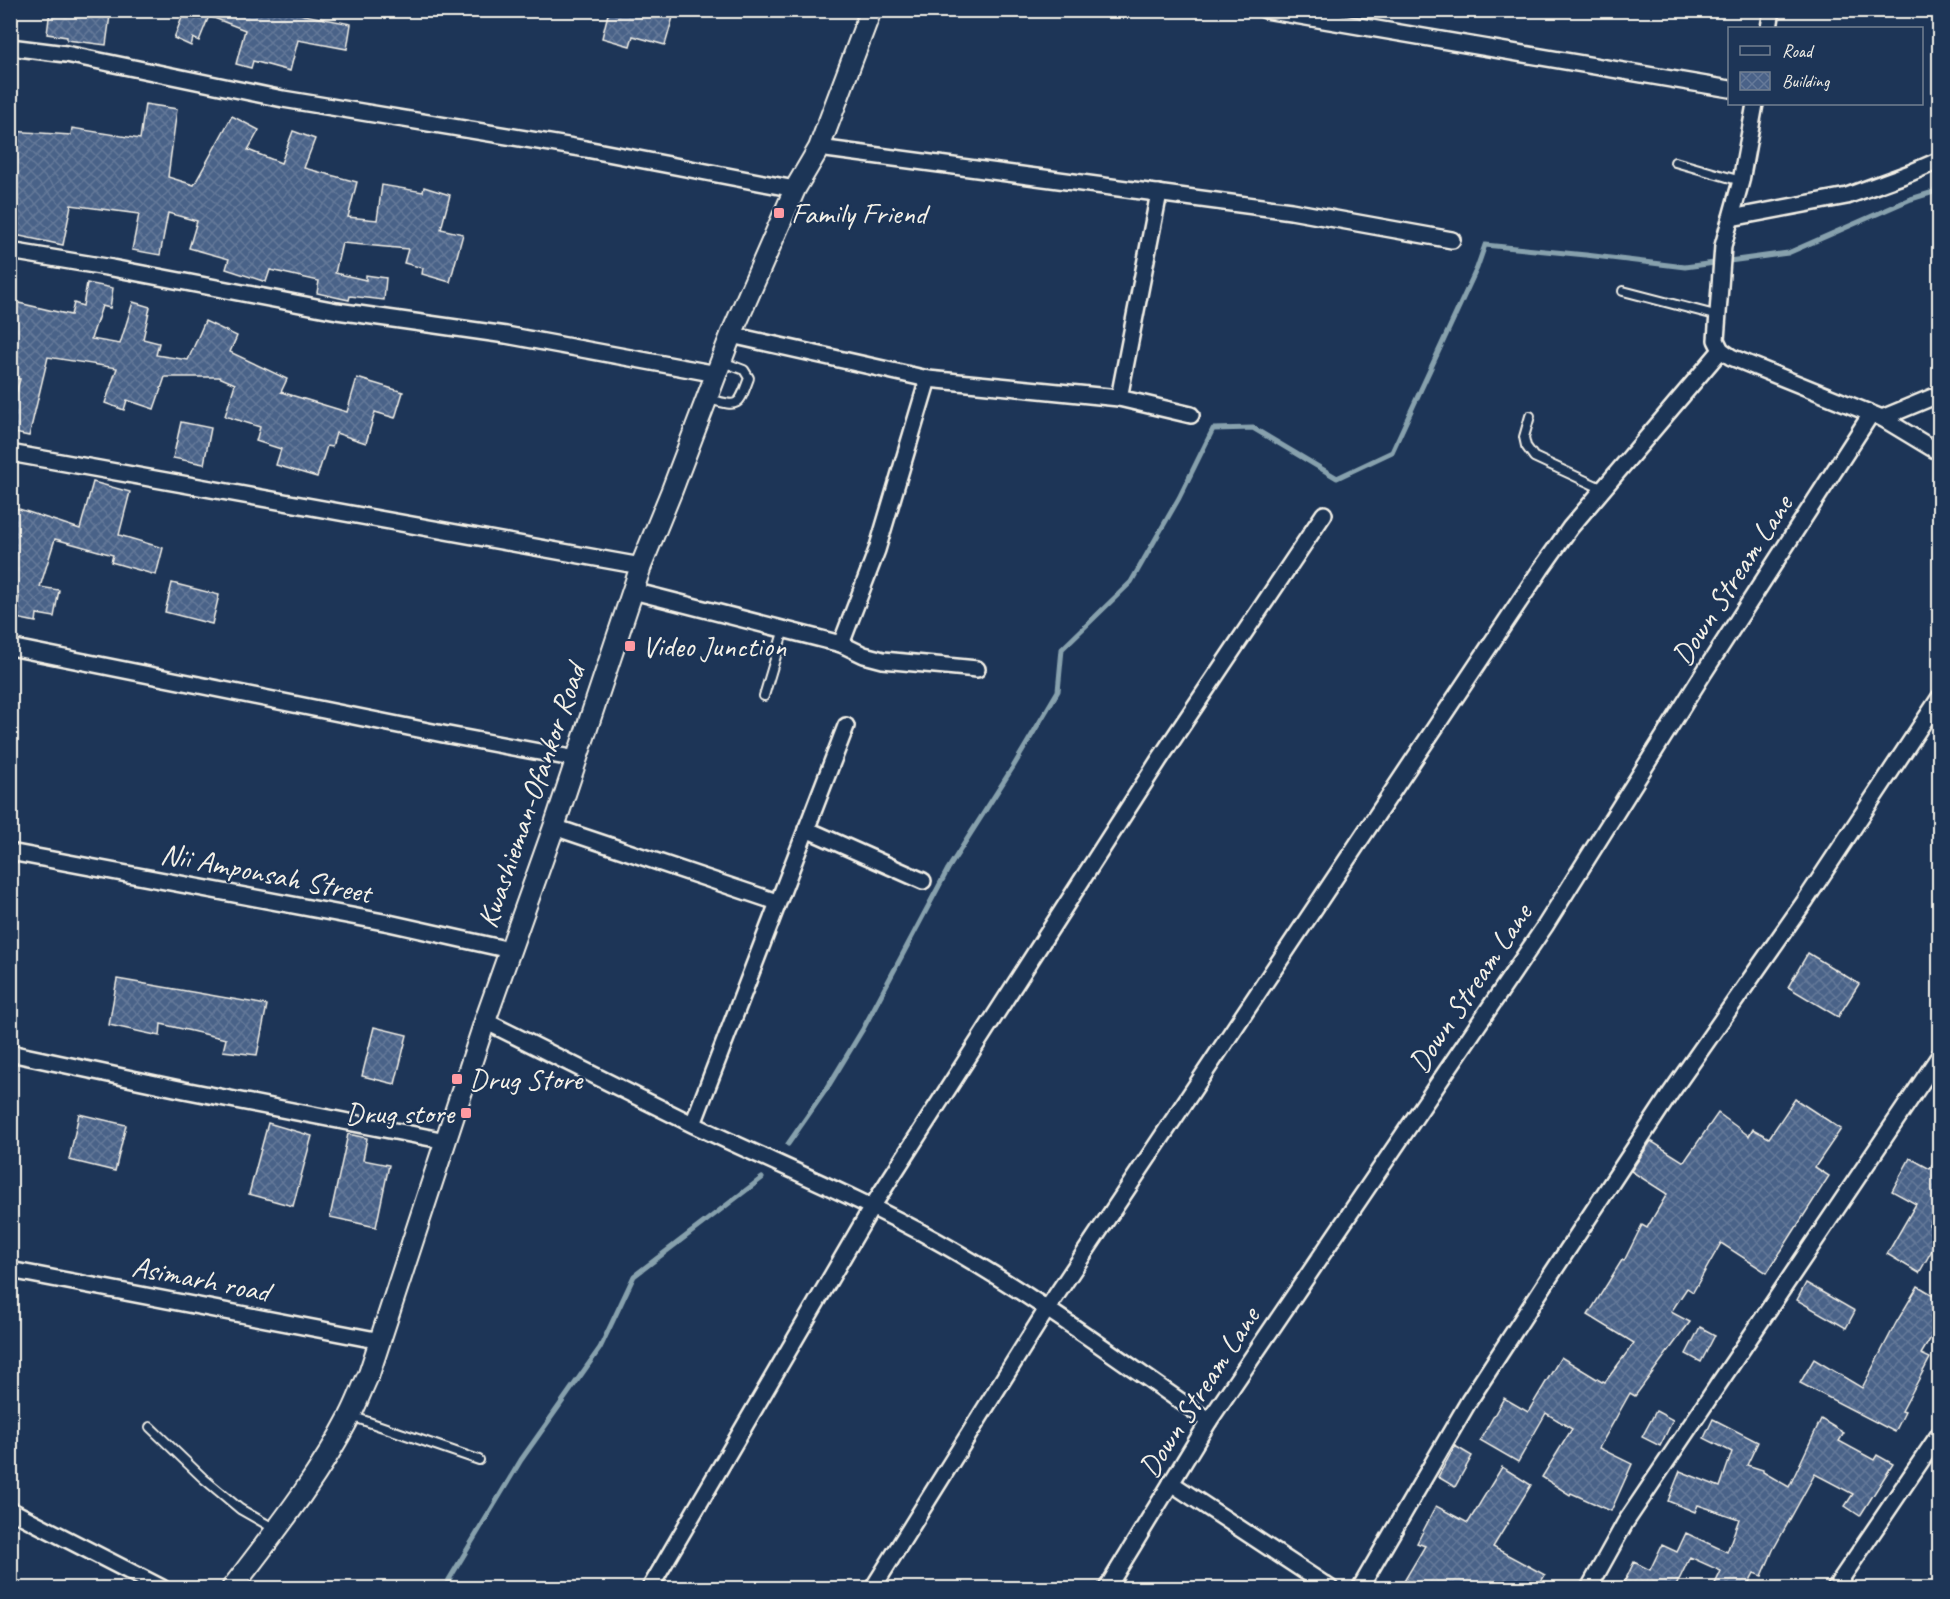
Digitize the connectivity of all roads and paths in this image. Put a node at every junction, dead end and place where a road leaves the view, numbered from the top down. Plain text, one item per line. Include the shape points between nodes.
1 (871, 10) edge
2 (1265, 10) edge
3 (1772, 10) edge
4 (1769, 27) edge
5 (10, 47) edge
6 (1728, 89) edge
7 (1755, 105) edge
8 (819, 148) junction
9 (1940, 160) edge
10 (1675, 162) dead end
11 (1741, 180) junction
12 (795, 189) junction
13 (1159, 193) junction
14 (1731, 218) junction
15 (1452, 240) dead end
16 (10, 251) edge
17 (1623, 291) dead end
18 (1719, 316) junction
19 (731, 335) junction
20 (1721, 350) junction
21 (719, 368) junction
22 (928, 379) junction
23 (1940, 394) edge
24 (708, 398) junction
25 (1119, 398) junction
26 (1191, 415) dead end
27 (1530, 416) dead end
28 (1877, 416) junction
29 (10, 453) edge
30 (1940, 453) edge
31 (1603, 489) junction
32 (1324, 514) dead end
33 (641, 566) junction
34 (633, 591) junction
35 (784, 628) junction
36 (841, 644) junction
37 (10, 647) edge
38 (977, 669) dead end
39 (764, 696) dead end
40 (1940, 698) edge
41 (846, 726) dead end
42 (577, 759) junction
43 (554, 827) junction
44 (806, 829) junction
45 (10, 852) edge
46 (923, 881) dead end
47 (777, 902) junction
48 (510, 950) junction
49 (485, 1021) junction
50 (10, 1053) edge
51 (1940, 1055) edge
52 (693, 1124) junction
53 (446, 1141) junction
54 (872, 1207) junction
55 (10, 1270) edge
56 (1047, 1309) junction
57 (381, 1341) junction
58 (350, 1416) junction
59 (1209, 1421) junction
60 (150, 1426) dead end
61 (1940, 1433) edge
62 (479, 1460) dead end
63 (1171, 1483) junction
64 (10, 1510) edge
65 (276, 1530) junction
66 (162, 1588) edge
67 (232, 1588) edge
68 (650, 1588) edge
69 (873, 1588) edge
70 (1107, 1588) edge
71 (1330, 1588) edge
72 (1360, 1588) edge
73 (1589, 1588) edge
74 (1835, 1588) edge

1 - 8 main road, Kwashieman-Ofankor Road
2 - 6 street
3 - 4 street
5 - 12 street via 66,54 283,99 586,149
7 - 11 street
8 - 12 main road, Kwashieman-Ofankor Road
8 - 13 street
9 - 14 street via 1847,196
10 - 11 lane
11 - 14 street
12 - 19 main road, Kwashieman-Ofankor Road
13 - 15 street via 1291,211
13 - 25 street
14 - 18 street via 1723,246
16 - 21 street via 337,311
17 - 18 lane
18 - 20 street via 1716,340
19 - 21 main road, Kwashieman-Ofankor Road
19 - 22 street
20 - 28 street
20 - 31 street
21 - 24 main road, Kwashieman-Ofankor Road
21 - 24 lane via 744,370 749,378 737,403
22 - 25 street
22 - 36 street via 878,550
23 - 28 street
24 - 33 main road, Kwashieman-Ofankor Road
25 - 26 street
27 - 31 lane via 1524,437 1534,457
28 - 30 street
28 - 59 street, Down Stream Lane via 1703,674 1545,926
29 - 33 street
31 - 56 street via 1541,569
32 - 54 street via 1159,760
33 - 34 main road, Kwashieman-Ofankor Road
34 - 35 street
34 - 42 main road, Kwashieman-Ofankor Road
35 - 36 street
35 - 39 lane
36 - 38 street via 883,660
37 - 42 street
40 - 72 street via 1547,1281 1470,1401
41 - 44 street
42 - 43 main road, Kwashieman-Ofankor Road
43 - 47 street
43 - 48 main road, Kwashieman-Ofankor Road
44 - 46 street
44 - 47 street
45 - 48 street, Nii Amponsah Street via 389,923
47 - 52 street
48 - 49 main road, Kwashieman-Ofankor Road
49 - 52 street
49 - 53 main road, Kwashieman-Ofankor Road
50 - 53 street
51 - 73 street via 1625,1523
52 - 54 street
53 - 57 main road, Kwashieman-Ofankor Road
54 - 56 street via 948,1247
54 - 68 street
55 - 57 street, Asimarh road
56 - 59 street
56 - 69 street
57 - 58 main road, Kwashieman-Ofankor Road
58 - 62 lane
58 - 65 main road, Kwashieman-Ofankor Road
59 - 63 street, Down Stream Lane
60 - 65 lane via 233,1503
61 - 74 street
63 - 70 street, Down Stream Lane
63 - 71 street
64 - 66 street
65 - 67 main road, Kwashieman-Ofankor Road

